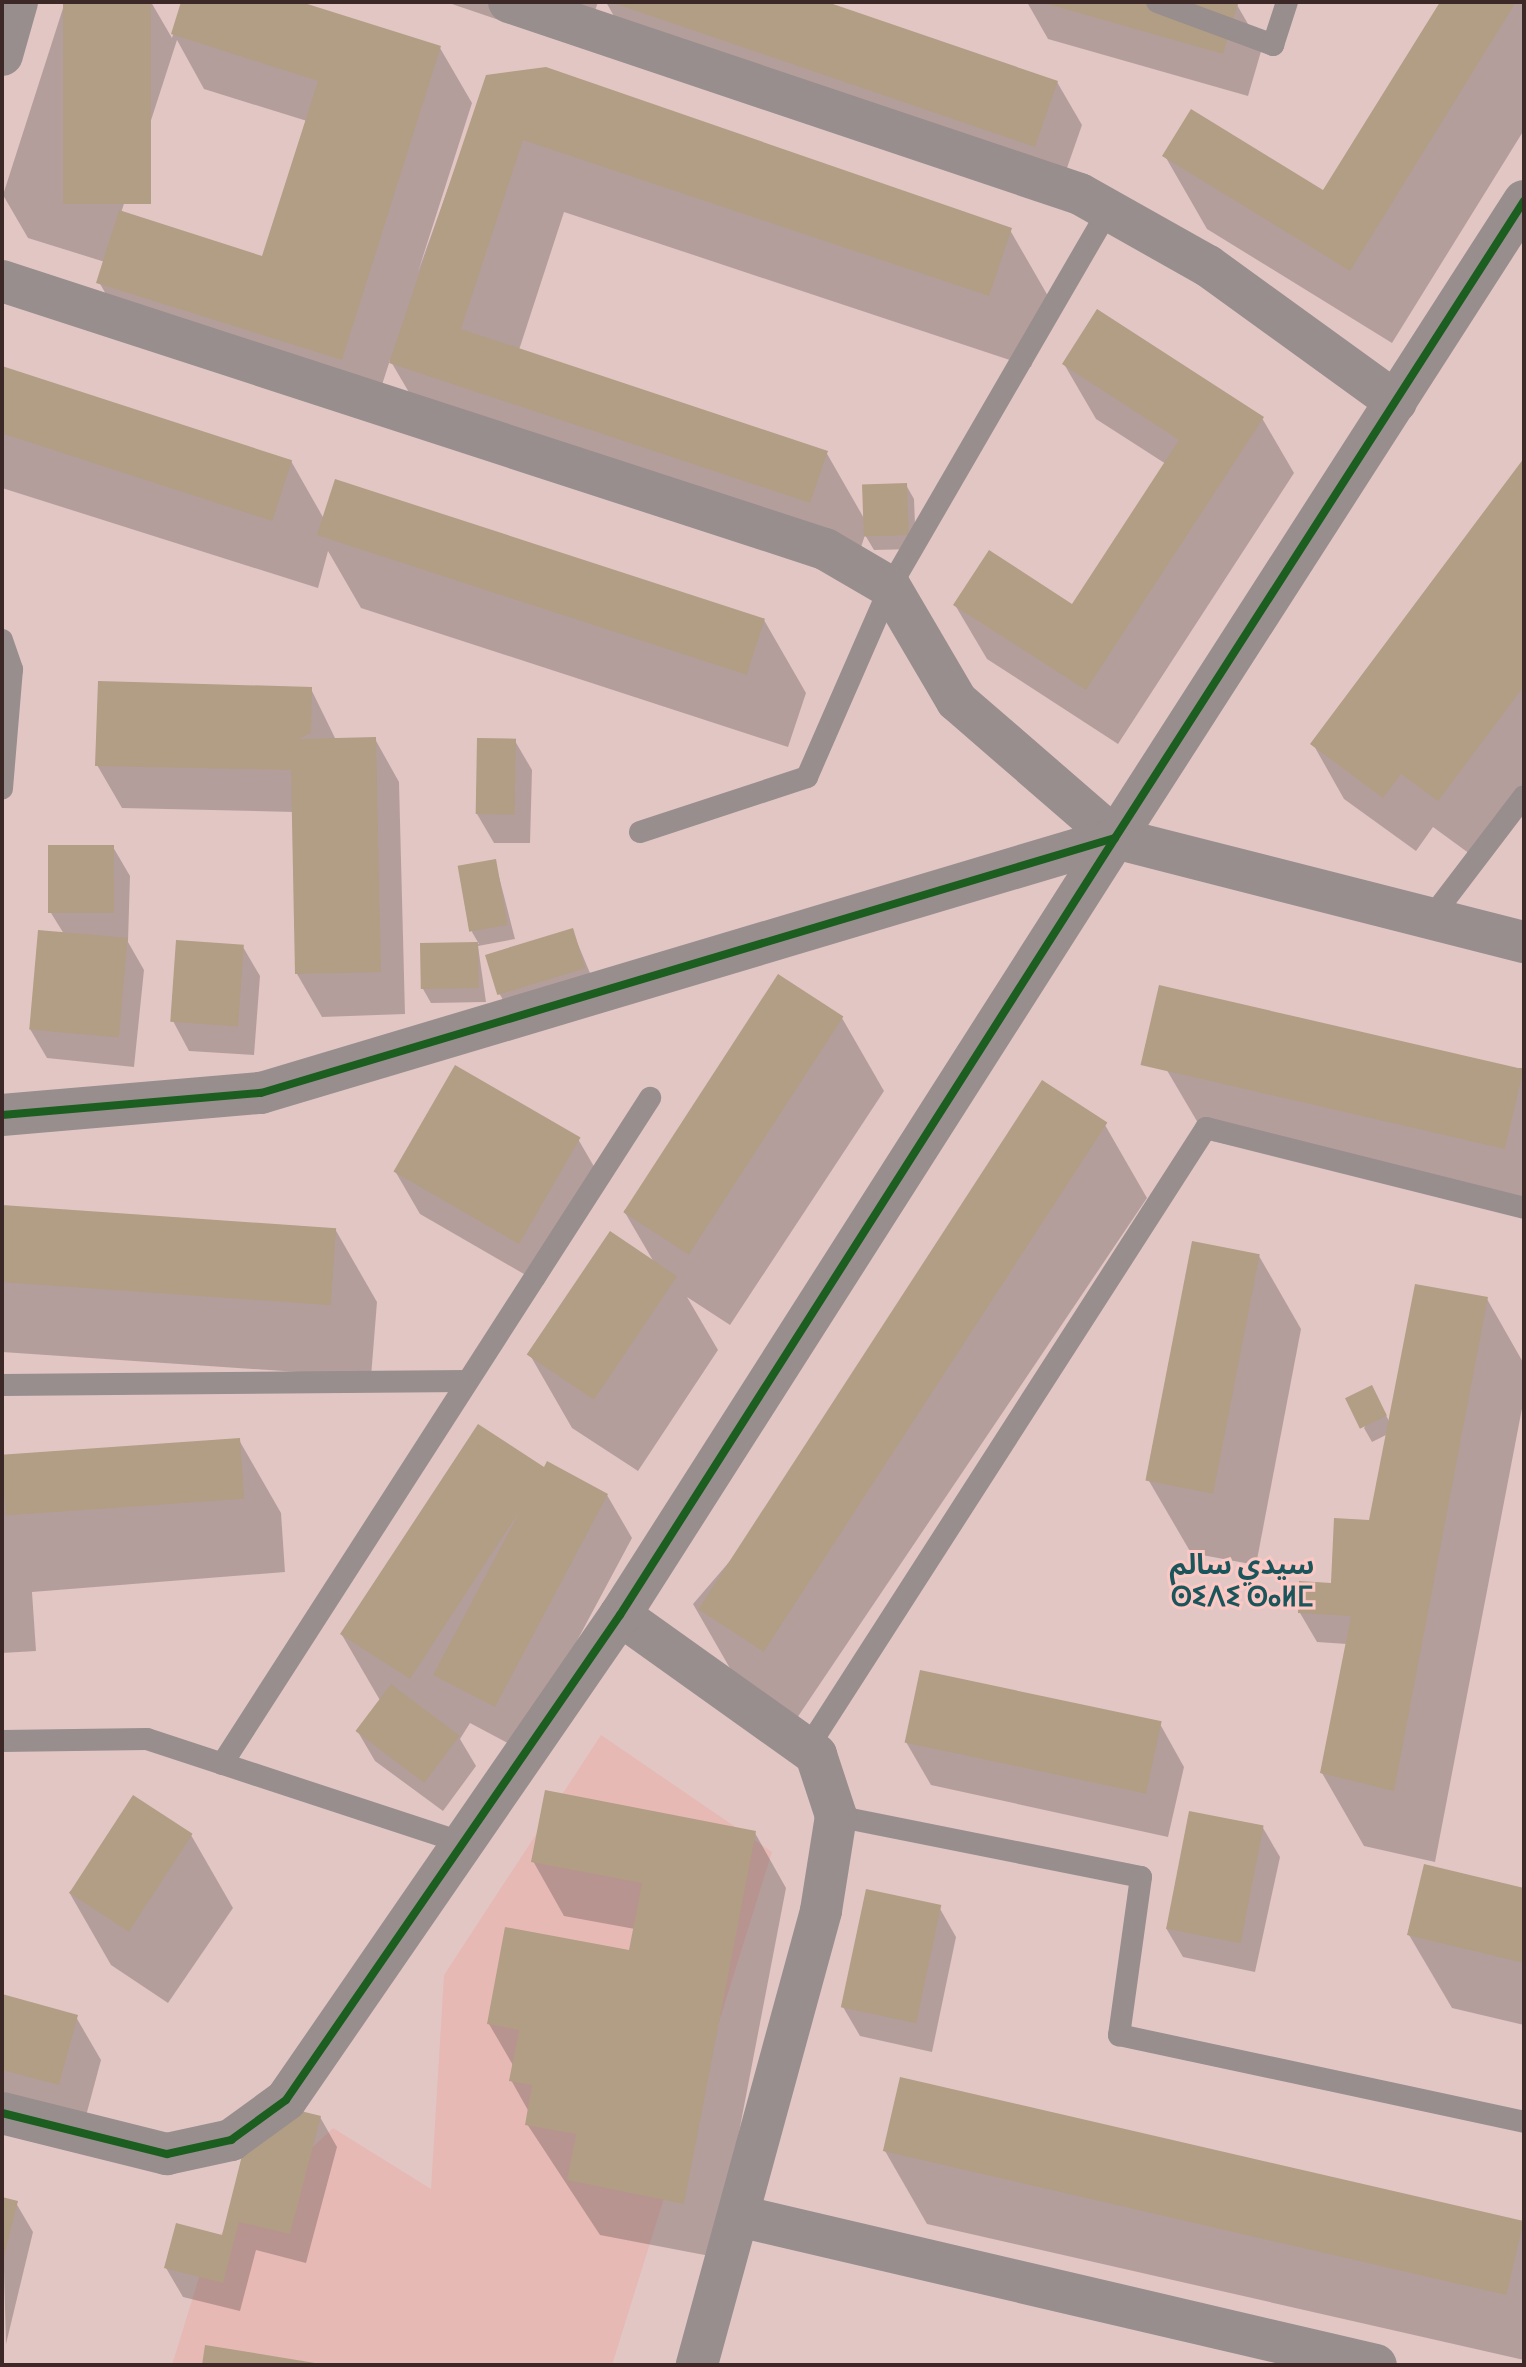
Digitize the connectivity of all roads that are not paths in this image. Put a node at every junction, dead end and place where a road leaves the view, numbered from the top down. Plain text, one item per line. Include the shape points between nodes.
1 (17, 2) edge
2 (509, 2) edge
3 (1157, 2) edge
4 (1287, 2) edge
5 (2, 55) edge
6 (1524, 201) edge
7 (1108, 211) junction
8 (2, 281) edge
9 (1396, 402) junction
10 (890, 587) junction
11 (2, 640) edge
12 (3, 777) edge
13 (1524, 796) edge
14 (640, 832) dead end
15 (1115, 838) junction
16 (1431, 918) junction
17 (1524, 942) edge
18 (650, 1098) dead end
19 (2, 1115) edge
20 (1524, 1208) edge
21 (467, 1381) junction
22 (2, 1385) edge
23 (620, 1615) junction
24 (2, 1741) edge
25 (807, 1749) junction
26 (222, 1764) junction
27 (836, 1816) junction
28 (463, 1843) junction
29 (2, 2113) edge
30 (1524, 2122) edge
31 (739, 2216) junction
32 (697, 2365) edge
33 (1376, 2365) edge

1 - 5 street
2 - 7 street via 1080,194
3 - 4 lane via 1273,45
6 - 9 street
7 - 9 street via 1208,266
7 - 10 lane
8 - 10 street via 825,549
9 - 15 street
10 - 14 lane via 807,777
10 - 15 street via 957,701
11 - 12 lane via 12,669
13 - 16 lane
15 - 16 street
15 - 19 street via 261,1093
15 - 23 street
16 - 17 street
18 - 21 lane
20 - 25 lane via 1206,1128
21 - 22 lane
21 - 26 lane
23 - 25 street
23 - 28 street
24 - 26 lane via 147,1739
25 - 27 street
26 - 28 lane
27 - 30 lane via 1141,1877 1119,2035
27 - 31 street via 821,1911
28 - 29 street via 286,2100 231,2140 167,2154
31 - 32 street
31 - 33 street

